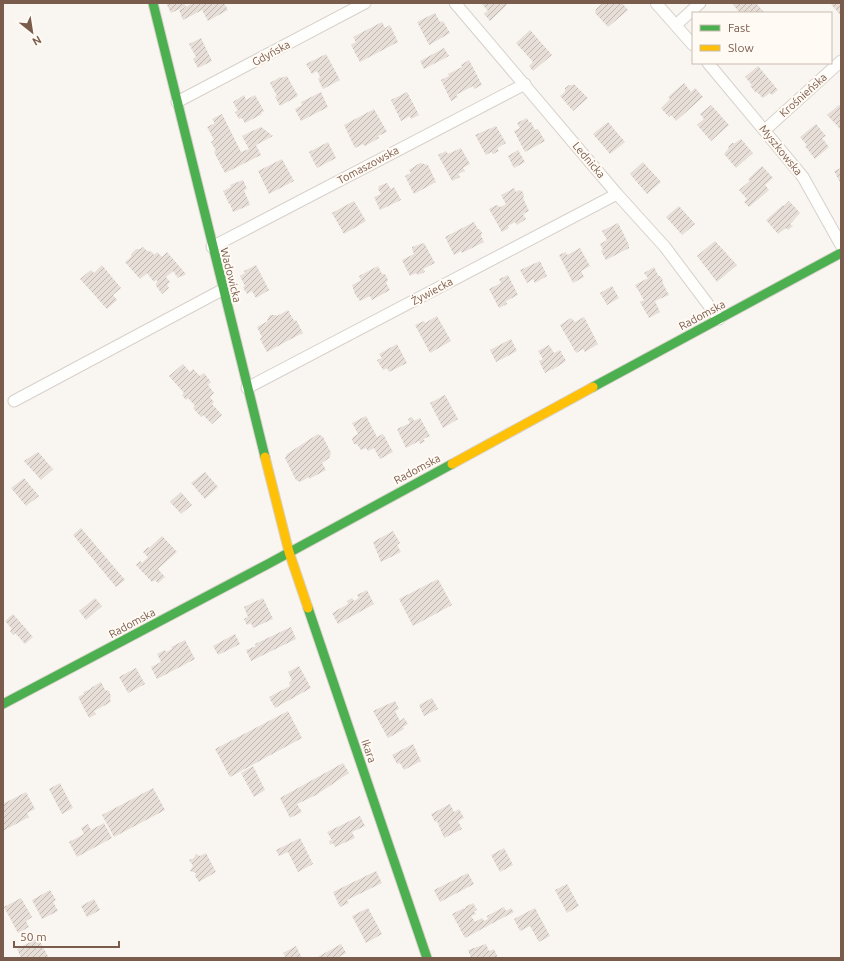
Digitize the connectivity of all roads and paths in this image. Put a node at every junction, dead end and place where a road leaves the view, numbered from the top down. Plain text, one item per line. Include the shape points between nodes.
1 (153, 3) edge
2 (365, 3) edge
3 (455, 3) edge
4 (656, 3) edge
5 (700, 3) edge
6 (676, 25) junction
7 (692, 44) edge
8 (841, 61) edge
9 (709, 64) edge
10 (525, 84) junction
11 (177, 102) junction
12 (765, 130) junction
13 (617, 194) junction
14 (841, 245) edge
15 (212, 247) junction
16 (841, 253) edge
17 (222, 290) junction
18 (719, 319) junction
19 (247, 388) junction
20 (14, 401) dead end
21 (289, 552) junction
22 (3, 704) edge
23 (427, 958) edge

1 - 11 street, Wadowicka
2 - 11 street, Gdyńska
3 - 10 street, Lednicka
4 - 6 street
5 - 6 street
6 - 7 street
8 - 12 street, Krośnieńska
9 - 12 street, Myszkowska
10 - 13 street, Lednicka
10 - 15 street, Tomaszowska
11 - 15 street, Wadowicka
12 - 14 street, Myszkowska via 803,177
13 - 18 street, Lednicka via 666,247
13 - 19 street, Żywiecka
15 - 17 street, Wadowicka
16 - 18 street, Radomska
17 - 19 street, Wadowicka
17 - 20 street
18 - 21 street, Radomska
19 - 21 street, Wadowicka
21 - 22 street, Radomska
21 - 23 street, Ikara

